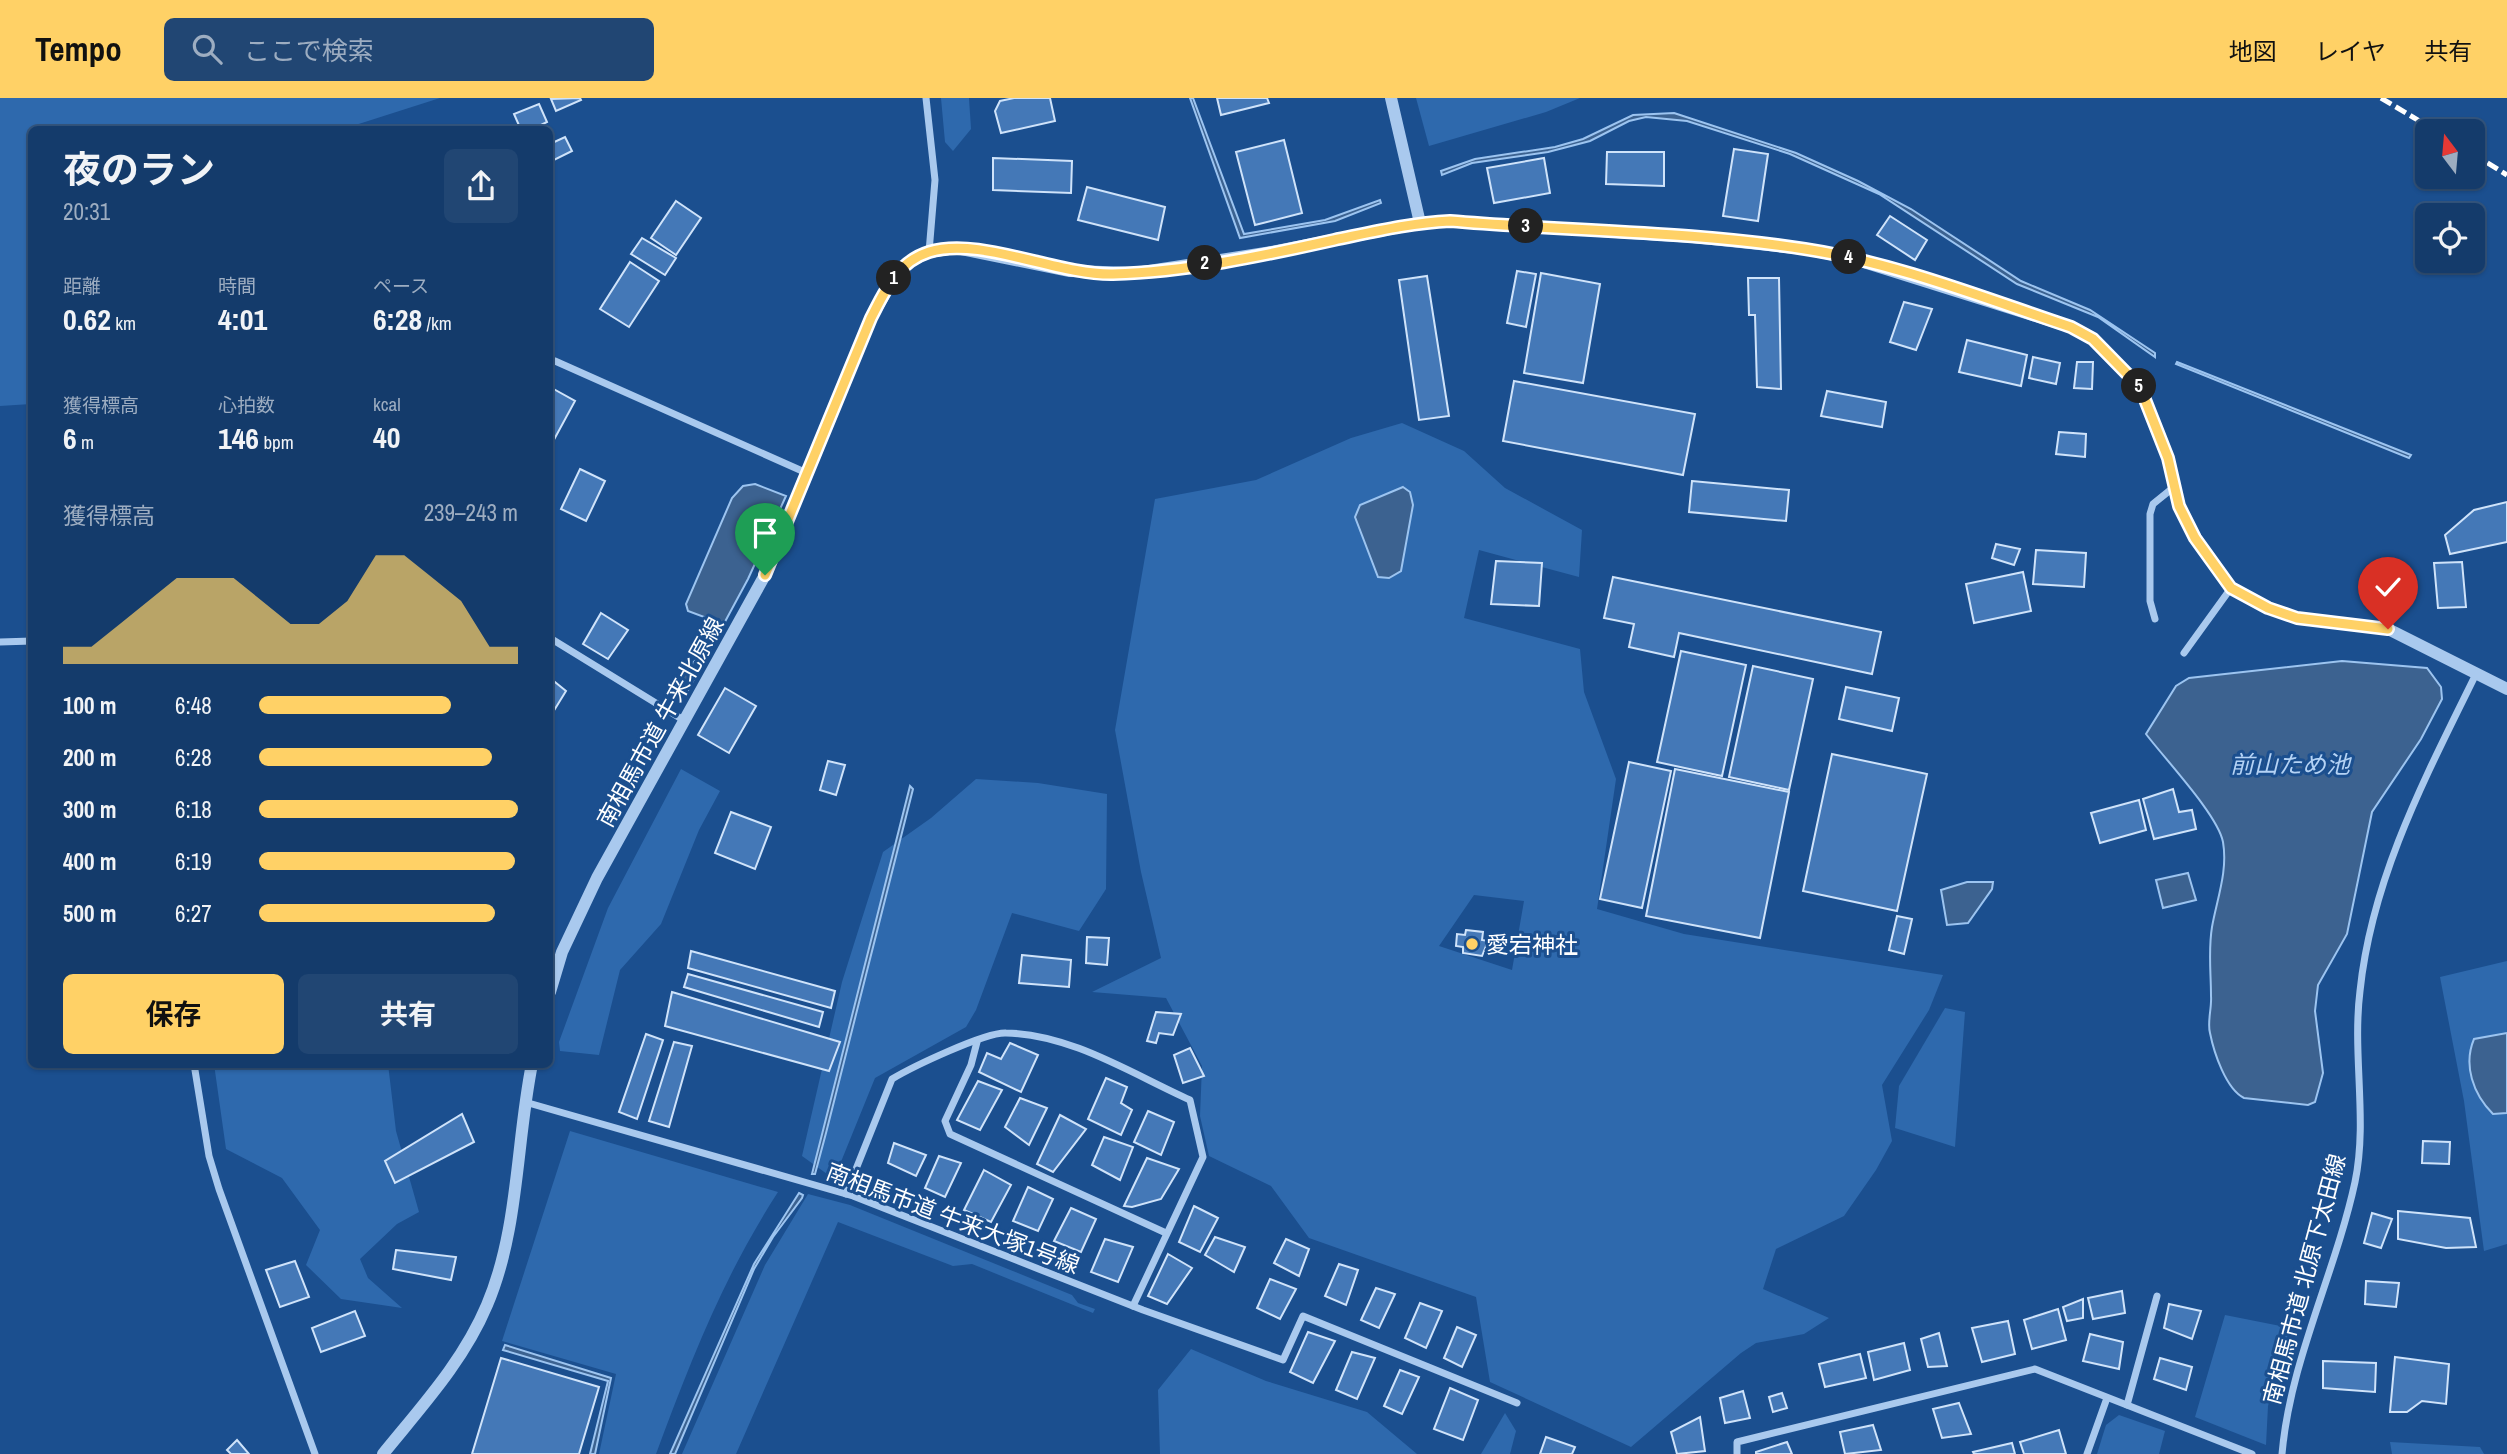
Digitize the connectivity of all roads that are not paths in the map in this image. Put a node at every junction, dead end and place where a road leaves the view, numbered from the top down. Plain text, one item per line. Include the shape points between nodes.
1 (926, 98) edge
2 (1391, 98) edge
3 (1420, 223) junction
4 (929, 252) junction
5 (555, 361) dead end
6 (809, 474) junction
7 (2174, 487) junction
8 (2231, 588) junction
9 (2155, 618) dead end
10 (553, 640) edge
11 (28, 641) edge
12 (0, 642) edge
13 (2184, 653) dead end
14 (2476, 674) junction
15 (2507, 689) edge
16 (685, 721) junction
17 (553, 982) edge
18 (977, 1042) junction
19 (195, 1068) edge
20 (531, 1068) edge
21 (525, 1102) junction
22 (846, 1194) junction
23 (1166, 1233) junction
24 (2157, 1296) dead end
25 (1133, 1306) junction
26 (2107, 1398) junction
27 (1517, 1403) dead end
28 (2127, 1405) junction
29 (315, 1454) edge
30 (383, 1454) edge
31 (1737, 1454) edge
32 (2087, 1454) edge
33 (2252, 1454) edge
34 (2282, 1454) edge

1 - 4 street via 935,180
2 - 3 street
3 - 4 street, 南相馬市道 牛来北原線 via 1136,272 1070,271 965,248
3 - 7 street, 南相馬市道 牛来北原線 via 1450,221 1693,237 1805,249 1851,258 2071,327 2093,339 2140,387
4 - 6 street, 南相馬市道 牛来北原線 via 914,259 887,286
5 - 6 street
6 - 16 street, 南相馬市道 牛来北原線 via 755,596
7 - 8 street, 南相馬市道 牛来北原線 via 2195,538
7 - 9 street via 2153,503 2150,514 2150,601
8 - 13 street
8 - 14 street via 2297,618 2388,629
10 - 16 street
11 - 12 street
14 - 15 street
14 - 34 street, 南相馬市道 北原下太田線 via 2401,832 2374,913 2357,1013 2358,1163 2292,1397
16 - 17 street, 南相馬市道 牛来北原線 via 597,878
18 - 22 street via 892,1079
18 - 23 street via 945,1121 950,1134
18 - 23 street via 1003,1032 1062,1041 1190,1101 1203,1157
19 - 29 street via 219,1189
20 - 21 street
21 - 22 street, 南相馬市道 牛来大塚1号線
21 - 30 street via 507,1239 488,1304 451,1369
22 - 25 street, 南相馬市道 牛来大塚1号線
23 - 25 street
24 - 28 street
25 - 27 street, 南相馬市道 牛来大塚1号線 via 1283,1360 1303,1316
26 - 28 street
26 - 31 street via 2035,1369 1737,1442
26 - 32 street
28 - 33 street

